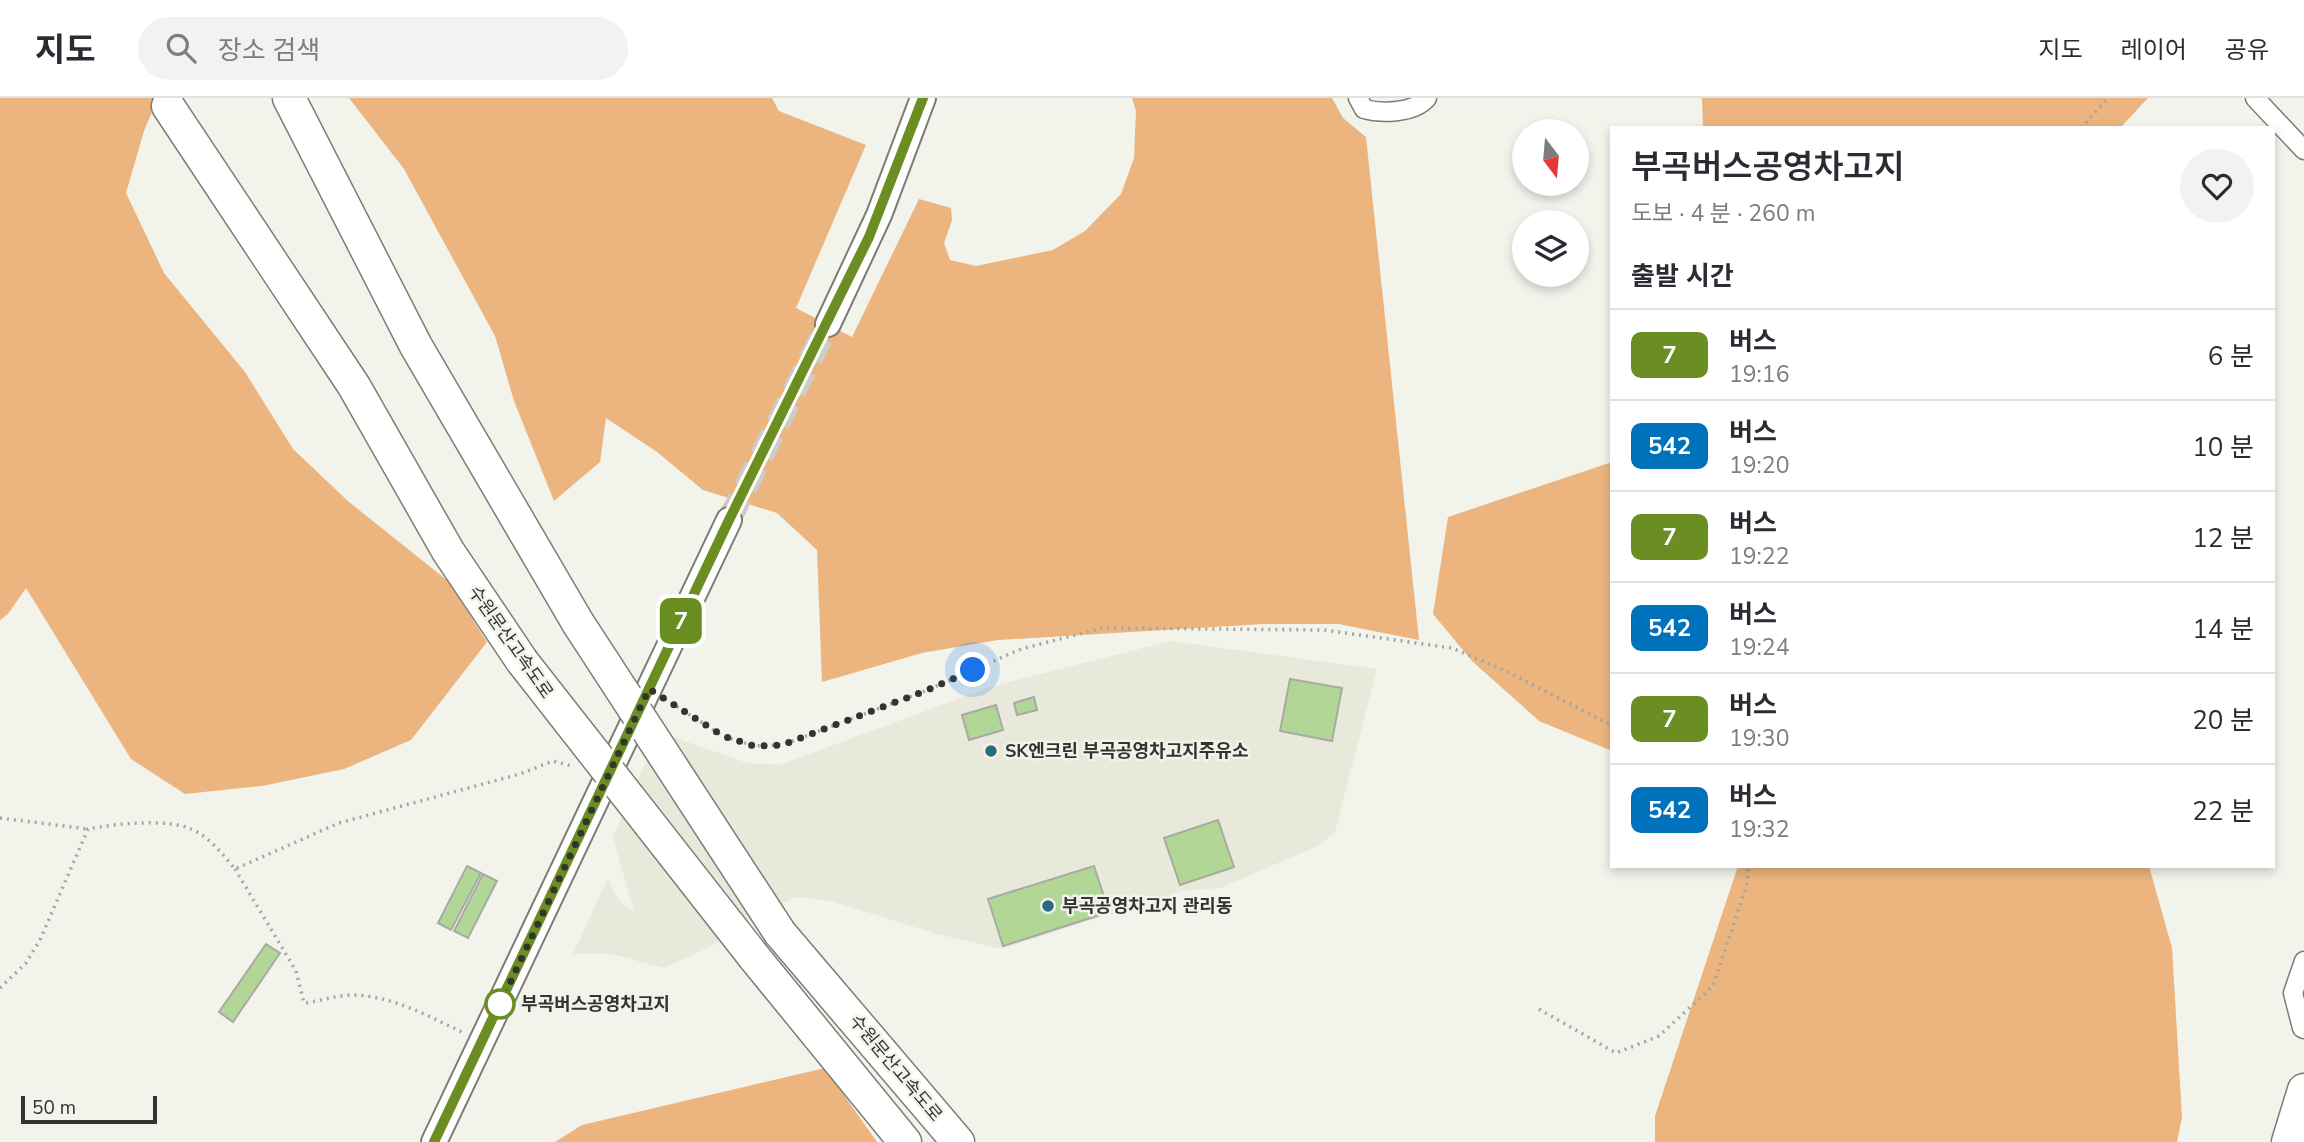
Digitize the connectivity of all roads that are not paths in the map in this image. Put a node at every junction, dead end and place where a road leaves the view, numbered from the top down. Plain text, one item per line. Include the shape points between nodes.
1 (289, 98) edge
2 (923, 98) edge
3 (1358, 98) edge
4 (1427, 98) edge
5 (2255, 98) edge
6 (169, 106) dead end
7 (2304, 150) edge
8 (828, 324) tunnel mouth
9 (729, 520) tunnel mouth
10 (2304, 961) edge
11 (2304, 1029) edge
12 (2304, 1090) edge
13 (434, 1142) edge
14 (905, 1142) edge
15 (958, 1142) edge
16 (2288, 1142) edge

1 - 15 highway, 수원문산고속도로, bridge via 416,346 578,623 780,933
2 - 8 street via 879,215
3 - 4 street via 1364,109 1379,113 1412,107
5 - 7 street
6 - 14 highway, 수원문산고속도로, bridge via 354,386 448,551 522,661
9 - 13 street
10 - 11 street via 2293,993
12 - 16 highway

